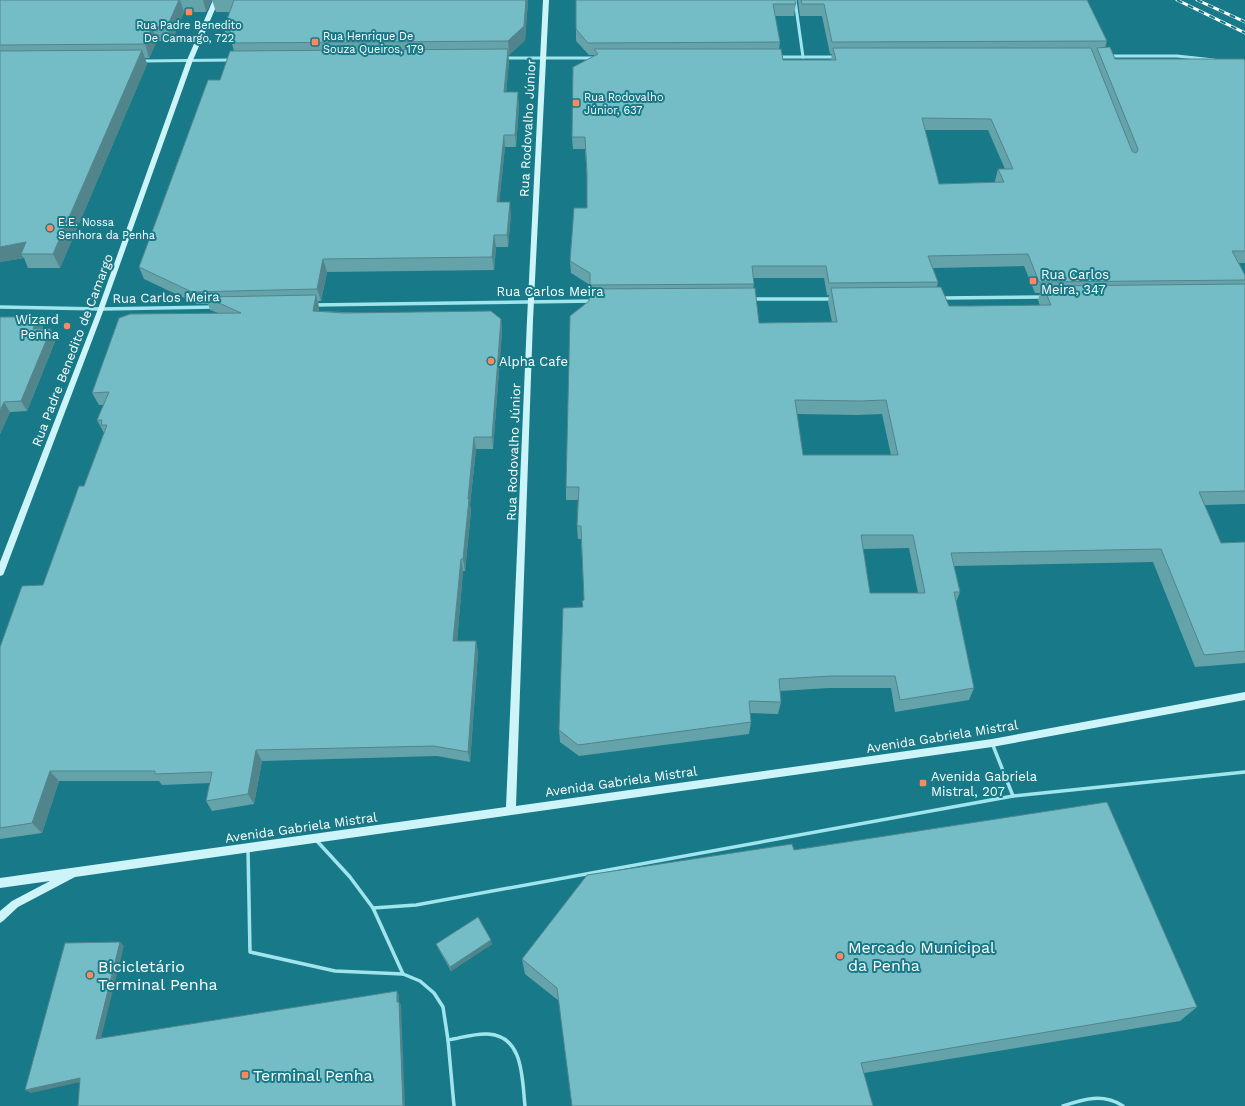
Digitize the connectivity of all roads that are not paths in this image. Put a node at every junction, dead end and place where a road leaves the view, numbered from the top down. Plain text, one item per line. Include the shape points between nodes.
1 (216, 0) edge
2 (546, 0) edge
3 (795, 0) edge
4 (1103, 56) edge
5 (772, 57) edge
6 (803, 57) junction
7 (843, 57) edge
8 (504, 58) edge
9 (543, 58) junction
10 (601, 58) edge
11 (190, 60) junction
12 (235, 60) edge
13 (138, 61) edge
14 (1222, 62) edge
15 (1050, 296) edge
16 (836, 298) edge
17 (939, 298) edge
18 (748, 299) edge
19 (531, 301) junction
20 (598, 301) edge
21 (306, 305) edge
22 (220, 306) edge
23 (0, 307) edge
24 (101, 309) junction
25 (0, 573) edge
26 (1245, 696) edge
27 (992, 743) junction
28 (1245, 772) edge
29 (1013, 796) junction
30 (511, 809) junction
31 (314, 838) junction
32 (248, 848) junction
33 (78, 872) junction
34 (0, 883) edge
35 (373, 908) junction
36 (0, 918) edge
37 (403, 974) junction
38 (448, 1040) junction
39 (454, 1106) edge
40 (525, 1106) edge
41 (1063, 1106) edge
42 (1124, 1106) edge

1 - 11 main road, Rua Padre Benedito de Camargo
2 - 9 main road, Rua Rodovalho Júnior
3 - 6 street
4 - 14 street via 1177,56
5 - 6 street
6 - 7 street
8 - 9 street
9 - 10 street
9 - 19 main road, Rua Rodovalho Júnior
11 - 12 street
11 - 13 street
11 - 24 main road, Rua Padre Benedito de Camargo
15 - 17 street
16 - 18 street
19 - 20 street, Rua Carlos Meira
19 - 21 street, Rua Carlos Meira
19 - 30 main road, Rua Rodovalho Júnior
22 - 24 street, Rua Carlos Meira
23 - 24 street, Rua Carlos Meira
24 - 25 main road, Rua Padre Benedito de Camargo
26 - 27 main road, Avenida Gabriela Mistral
27 - 29 lane
27 - 30 main road, Avenida Gabriela Mistral
28 - 29 lane
29 - 35 lane via 416,905
30 - 31 main road, Avenida Gabriela Mistral
31 - 32 main road, Avenida Gabriela Mistral
31 - 35 lane via 350,877
32 - 33 main road, Avenida Gabriela Mistral
32 - 37 lane via 250,952 335,971
33 - 34 main road, Avenida Gabriela Mistral
33 - 36 main road via 15,904
35 - 37 lane
37 - 38 lane via 420,981 434,993 443,1007
38 - 39 lane
38 - 40 lane via 490,1033 504,1037 514,1046 519,1060
41 - 42 lane via 1103,1096

